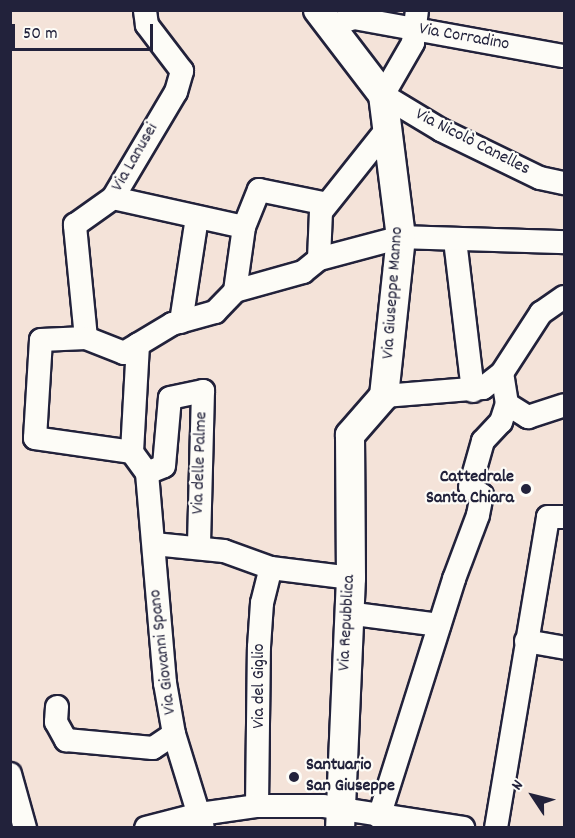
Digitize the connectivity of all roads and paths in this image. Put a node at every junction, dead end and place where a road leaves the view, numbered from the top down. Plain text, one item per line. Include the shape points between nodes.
1 (145, 10) edge
2 (324, 19) edge
3 (415, 19) edge
4 (564, 56) edge
5 (383, 95) junction
6 (388, 142) junction
7 (564, 183) edge
8 (113, 198) junction
9 (327, 204) junction
10 (197, 216) junction
11 (244, 227) junction
12 (401, 237) junction
13 (455, 240) junction
14 (564, 242) edge
15 (319, 259) junction
16 (235, 291) junction
17 (564, 297) edge
18 (181, 322) junction
19 (86, 338) junction
20 (138, 344) junction
21 (502, 374) junction
22 (478, 390) junction
23 (384, 396) junction
24 (507, 404) junction
25 (564, 405) edge
26 (132, 452) junction
27 (147, 473) junction
28 (564, 517) edge
29 (154, 544) junction
30 (199, 548) junction
31 (271, 568) junction
32 (351, 578) junction
33 (347, 613) junction
34 (442, 618) junction
35 (526, 637) junction
36 (564, 648) edge
37 (57, 707) dead end
38 (174, 734) junction
39 (10, 774) edge
40 (257, 806) junction
41 (379, 817) junction
42 (341, 820) edge
43 (202, 821) edge
44 (25, 828) edge
45 (146, 828) edge
46 (463, 828) edge
47 (496, 828) edge

1 - 8 street, Via Lanusei via 147,25 182,71 176,92
2 - 3 street, Via Corradino
2 - 5 main road
3 - 4 street, Via Corradino
3 - 5 street via 412,43
5 - 6 main road, Via Giuseppe Manno
5 - 7 street, Via Nicolò Canelles via 441,130 540,178
6 - 9 street
6 - 12 main road, Via Giuseppe Manno
8 - 10 street
8 - 19 street, Via Lanusei via 75,225
9 - 11 street via 259,190
9 - 15 street via 321,212
10 - 11 street
10 - 18 street
11 - 16 street
12 - 13 street
12 - 15 street
12 - 23 main road, Via Giuseppe Manno
13 - 14 street
13 - 22 street
15 - 16 street via 303,272
16 - 18 street via 215,312
17 - 21 street via 541,313
18 - 20 street
19 - 20 street via 124,353
19 - 26 street via 41,339 35,438
20 - 26 street
21 - 22 street
21 - 24 street
22 - 23 street
23 - 32 main road, Via Repubblica via 350,435
24 - 25 street via 528,417
24 - 34 street via 501,422 483,441 470,487 482,495
26 - 27 street
27 - 29 street, Via Giovanni Spano via 150,535
27 - 30 street, Via delle Palme via 164,466 170,398 203,391
28 - 35 street via 548,517
29 - 30 street
29 - 38 street, Via Giovanni Spano via 157,611
30 - 31 street via 231,553
31 - 32 street
31 - 40 street, Via del Giglio via 262,603 260,636
32 - 33 main road, Via Repubblica
33 - 34 street
33 - 42 main road, Via Repubblica
34 - 41 street
35 - 36 street
35 - 47 street
37 - 38 street via 56,722 66,740 153,748
38 - 43 street, Via Giovanni Spano
39 - 44 street
40 - 42 street via 323,806
40 - 43 street
41 - 42 street
41 - 46 street
43 - 45 street

